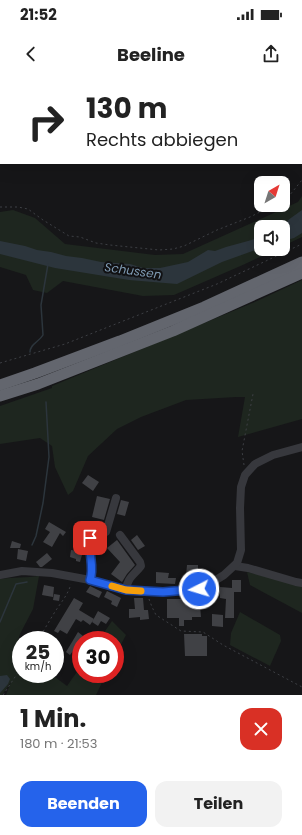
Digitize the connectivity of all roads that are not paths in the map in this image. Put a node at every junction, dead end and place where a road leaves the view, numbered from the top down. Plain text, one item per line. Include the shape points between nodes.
1 (302, 262) edge
2 (302, 273) edge
3 (0, 385) edge
4 (0, 396) edge
5 (302, 447) edge
6 (116, 498) dead end
7 (120, 535) dead end
8 (235, 566) junction
9 (0, 575) edge
10 (90, 580) junction
11 (302, 583) edge
12 (126, 590) junction

1 - 3 highway via 197,310
2 - 4 highway via 173,331 38,384
5 - 8 street via 273,455 255,464 245,475 241,487 241,550
6 - 10 street via 106,532 90,538
7 - 12 street via 141,566 127,584
8 - 11 street
8 - 12 street via 224,576 199,589 163,592
9 - 10 street via 22,572 52,573
10 - 12 street

